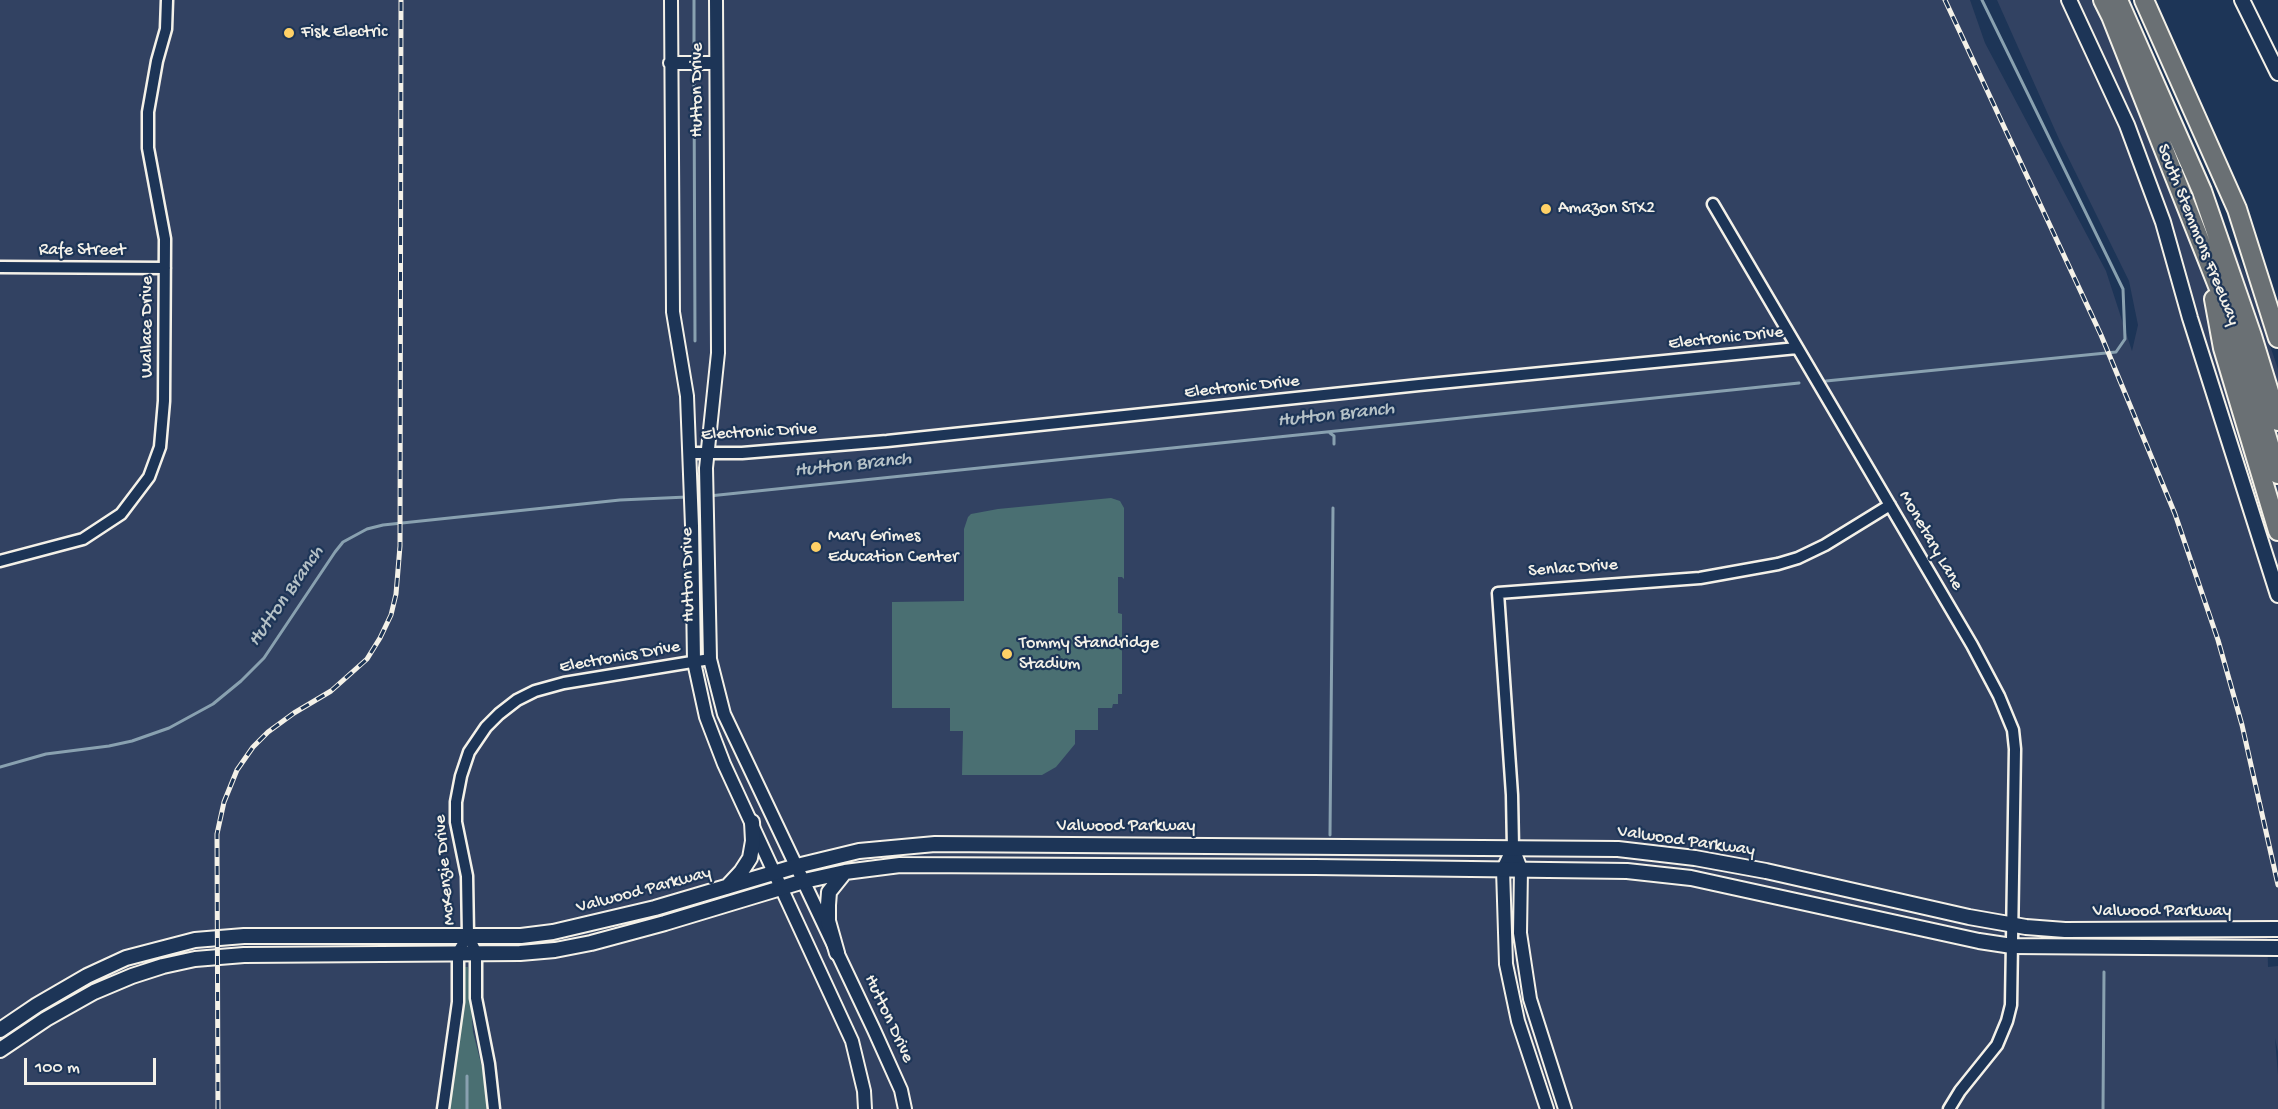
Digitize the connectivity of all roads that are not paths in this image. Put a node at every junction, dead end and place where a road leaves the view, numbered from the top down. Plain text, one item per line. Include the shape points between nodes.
1 (167, 0) edge
2 (671, 0) edge
3 (716, 0) edge
4 (2069, 0) edge
5 (2103, 0) edge
6 (2118, 0) edge
7 (2144, 0) edge
8 (2242, 0) edge
9 (670, 63) junction
10 (716, 63) junction
11 (2278, 73) edge
12 (1713, 204) dead end
13 (2206, 262) junction
14 (0, 267) edge
15 (165, 268) junction
16 (2278, 338) edge
17 (1797, 348) junction
18 (2278, 421) edge
19 (706, 452) junction
20 (690, 453) junction
21 (2278, 474) edge
22 (1890, 505) junction
23 (2278, 531) edge
24 (0, 561) edge
25 (2278, 595) edge
26 (710, 659) junction
27 (694, 662) junction
28 (535, 691) joint
29 (752, 822) junction
30 (1064, 844) junction
31 (1315, 846) junction
32 (1513, 848) junction
33 (1659, 852) junction
34 (1064, 865) junction
35 (797, 866) junction
36 (1315, 867) junction
37 (1503, 869) junction
38 (1521, 869) junction
39 (845, 872) junction
40 (776, 873) junction
41 (1657, 873) junction
42 (804, 882) junction
43 (726, 887) junction
44 (782, 887) junction
45 (1835, 887) junction
46 (1831, 908) junction
47 (2012, 926) junction
48 (2278, 929) edge
49 (2132, 930) junction
50 (468, 935) junction
51 (2012, 946) junction
52 (2132, 947) junction
53 (2278, 948) edge
54 (458, 952) junction
55 (476, 952) junction
56 (837, 953) junction
57 (87, 976) junction
58 (94, 992) junction
59 (1536, 1024) junction
60 (1521, 1029) junction
61 (0, 1030) edge
62 (0, 1050) edge
63 (443, 1109) edge
64 (494, 1109) edge
65 (866, 1109) edge
66 (905, 1109) edge
67 (1547, 1109) edge
68 (1565, 1109) edge
69 (1949, 1109) edge

1 - 15 street, Wallace Drive via 166,29 148,112 148,148 165,239
2 - 9 street, Hutton Drive
3 - 10 street, Hutton Drive
4 - 25 main road via 2127,125 2163,222
5 - 13 highway, South Stemmons Freeway
6 - 18 highway via 2202,191
7 - 16 highway via 2237,209
8 - 11 main road
9 - 10 street
9 - 20 street, Hutton Drive via 673,312 687,396
10 - 19 street, Hutton Drive via 718,353
12 - 17 street, Monetary Lane
13 - 21 highway, South Stemmons Freeway via 2233,324
13 - 23 highway via 2223,348
14 - 15 street, Rafe Street
15 - 24 street, Wallace Drive via 164,401 160,447 149,477 121,514 83,539
17 - 19 street, Electronic Drive via 897,440 742,453
17 - 22 street, Monetary Lane
19 - 20 street, Electronic Drive
19 - 26 street, Hutton Drive
20 - 27 street, Hutton Drive
22 - 32 street, Senlac Drive via 1825,545 1778,564 1700,578 1498,593
22 - 47 street, Monetary Lane via 1972,645 2013,730
26 - 27 street, Electronics Drive
26 - 35 street, Hutton Drive via 724,714
27 - 28 street, Electronics Drive
27 - 29 street, Hutton Drive via 706,717
28 - 50 street, McKenzie Drive via 506,707 486,727 469,752 460,776 456,822 466,876
29 - 40 street, Hutton Drive
29 - 43 main road via 750,858
30 - 31 main road, Valwood Parkway
30 - 34 main road
30 - 35 main road, Valwood Parkway via 902,845
31 - 32 main road, Valwood Parkway
31 - 36 main road
32 - 33 main road, Valwood Parkway
32 - 37 street, Senlac Drive
32 - 38 street, Senlac Drive
33 - 41 main road
33 - 45 main road, Valwood Parkway
34 - 36 main road, Valwood Parkway
34 - 39 main road, Valwood Parkway via 900,865
35 - 40 main road, Valwood Parkway
35 - 42 street, Hutton Drive
36 - 37 main road, Valwood Parkway
37 - 38 main road, Valwood Parkway
37 - 60 street, Senlac Drive via 1506,964
38 - 41 main road, Valwood Parkway
38 - 59 street, Senlac Drive via 1520,933
39 - 42 main road, Valwood Parkway
39 - 56 main road via 830,892 828,905
40 - 43 main road, Valwood Parkway
40 - 44 street, Hutton Drive
41 - 46 main road, Valwood Parkway
42 - 44 main road, Valwood Parkway
42 - 56 street, Hutton Drive
43 - 50 main road, Valwood Parkway via 553,932
44 - 55 main road, Valwood Parkway via 591,943 555,950
44 - 65 street, Hutton Drive via 852,1041
45 - 46 main road
45 - 47 main road, Valwood Parkway
46 - 51 main road, Valwood Parkway
47 - 49 main road, Valwood Parkway
47 - 51 street, Monetary Lane
48 - 49 main road, Valwood Parkway
49 - 52 main road
50 - 54 street, McKenzie Drive
50 - 55 street, McKenzie Drive
50 - 57 main road, Valwood Parkway via 216,938 139,954
51 - 52 main road, Valwood Parkway
51 - 69 street, Monetary Lane via 2012,999 2004,1029 1997,1045
52 - 53 main road, Valwood Parkway
54 - 55 main road, Valwood Parkway
54 - 58 main road, Valwood Parkway via 201,959 163,966
54 - 63 street via 458,1002
55 - 64 street, McKenzie Drive via 476,998
56 - 66 street, Hutton Drive via 901,1090
57 - 58 main road
57 - 61 main road, Valwood Parkway
58 - 62 main road, Valwood Parkway
59 - 60 street
59 - 68 street, Senlac Drive
60 - 67 street, Senlac Drive

